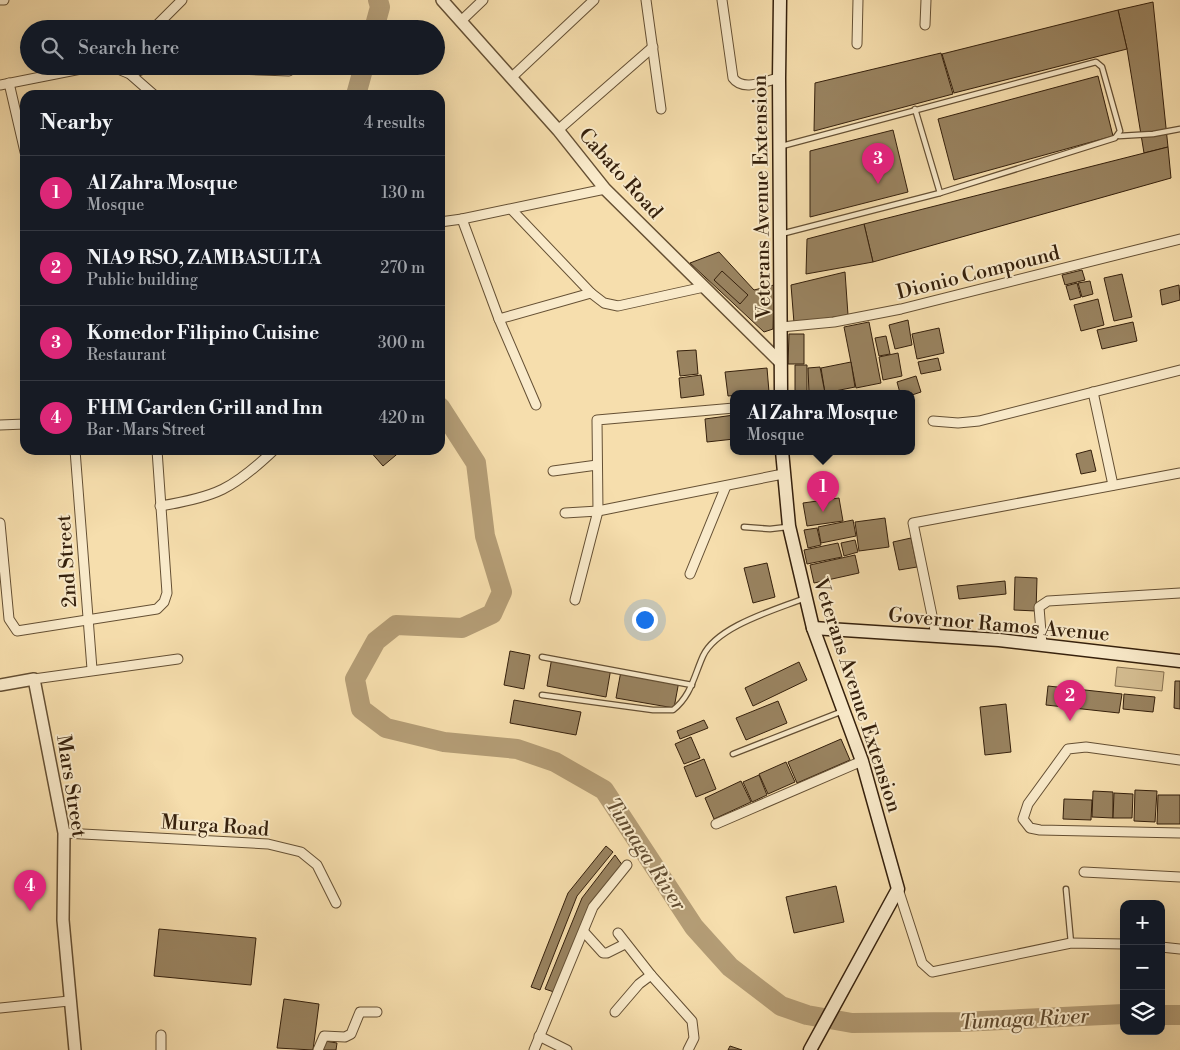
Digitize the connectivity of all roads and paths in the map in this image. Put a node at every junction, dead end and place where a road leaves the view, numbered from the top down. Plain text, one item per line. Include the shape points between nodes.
1 (0, 0) edge
2 (4, 0) edge
3 (182, 0) edge
4 (442, 0) edge
5 (483, 0) edge
6 (594, 0) edge
7 (646, 0) edge
8 (722, 0) edge
9 (780, 0) edge
10 (858, 0) edge
11 (926, 0) edge
12 (162, 20) edge
13 (461, 21) junction
14 (925, 25) dead end
15 (857, 44) dead end
16 (652, 47) junction
17 (50, 75) edge
18 (131, 75) edge
19 (512, 77) junction
20 (779, 78) junction
21 (5, 84) edge
22 (148, 90) edge
23 (661, 109) dead end
24 (915, 109) junction
25 (1180, 129) edge
26 (558, 130) junction
27 (20, 135) edge
28 (1119, 136) junction
29 (780, 147) junction
30 (605, 189) junction
31 (940, 193) junction
32 (512, 210) junction
33 (462, 219) junction
34 (445, 221) edge
35 (780, 234) junction
36 (1180, 238) edge
37 (704, 287) junction
38 (591, 293) junction
39 (499, 320) junction
40 (781, 327) junction
41 (780, 362) junction
42 (1180, 370) edge
43 (780, 390) edge
44 (1093, 392) junction
45 (536, 405) dead end
46 (730, 408) edge
47 (932, 421) dead end
48 (20, 424) edge
49 (0, 425) edge
50 (75, 455) edge
51 (157, 455) edge
52 (269, 455) edge
53 (782, 455) edge
54 (597, 465) junction
55 (553, 471) dead end
56 (1180, 473) edge
57 (783, 474) junction
58 (1113, 485) junction
59 (726, 486) junction
60 (160, 506) junction
61 (598, 511) junction
62 (565, 513) dead end
63 (0, 523) edge
64 (789, 526) junction
65 (744, 527) dead end
66 (690, 574) dead end
67 (1180, 593) edge
68 (806, 598) junction
69 (574, 600) dead end
70 (87, 618) junction
71 (813, 628) junction
72 (936, 635) junction
73 (1042, 645) junction
74 (542, 657) dead end
75 (178, 659) dead end
76 (1180, 660) edge
77 (92, 669) junction
78 (34, 679) junction
79 (0, 685) edge
80 (692, 685) junction
81 (542, 695) dead end
82 (844, 711) junction
83 (732, 754) dead end
84 (1180, 760) edge
85 (862, 761) junction
86 (716, 824) dead end
87 (64, 833) junction
88 (1180, 833) edge
89 (627, 865) dead end
90 (1084, 872) dead end
91 (1180, 877) edge
92 (898, 889) junction
93 (1066, 889) dead end
94 (336, 903) dead end
95 (584, 932) junction
96 (618, 933) dead end
97 (1071, 943) junction
98 (625, 944) junction
99 (1120, 944) edge
100 (1165, 947) edge
101 (1180, 948) edge
102 (651, 975) junction
103 (69, 1001) junction
104 (0, 1008) edge
105 (376, 1012) dead end
106 (615, 1012) dead end
107 (161, 1036) dead end
108 (539, 1036) junction
109 (75, 1050) edge
110 (161, 1050) edge
111 (318, 1050) edge
112 (534, 1050) edge
113 (566, 1050) edge
114 (688, 1050) edge
115 (811, 1050) edge

1 - 2 street
3 - 12 street
4 - 13 street, Cabato Road
5 - 13 street
6 - 19 street
7 - 16 street
8 - 20 street via 733,78 740,85
9 - 20 main road, Veterans Avenue Extension
10 - 15 street
11 - 14 street
13 - 19 street, Cabato Road
16 - 23 street
16 - 26 street
17 - 21 street
18 - 22 street
19 - 26 street, Cabato Road
20 - 29 main road, Veterans Avenue Extension
21 - 27 street
24 - 28 lane via 1096,62 1102,67
24 - 29 lane
24 - 31 lane
25 - 28 lane
26 - 30 street, Cabato Road
28 - 31 lane
29 - 35 main road, Veterans Avenue Extension
30 - 32 street
30 - 37 street, Cabato Road
31 - 35 lane
32 - 33 street
32 - 38 street
33 - 34 street
33 - 39 street
35 - 40 main road, Veterans Avenue Extension
36 - 40 street, Dionio Compound via 900,309 826,323
37 - 38 street via 618,306 604,303
37 - 41 street, Cabato Road
38 - 39 street
39 - 45 street
40 - 41 main road, Veterans Avenue Extension
41 - 43 main road, Veterans Avenue Extension
42 - 44 street
44 - 47 street via 979,421
44 - 58 street
46 - 54 street via 597,420
48 - 49 street
50 - 70 street, 2nd Street
51 - 60 street
52 - 60 street via 246,476 221,492
53 - 57 main road, Veterans Avenue Extension
54 - 55 street
54 - 61 street
56 - 58 street
57 - 59 street
57 - 64 main road, Veterans Avenue Extension
58 - 72 street via 913,523
59 - 61 street
59 - 66 street
60 - 70 street via 167,593 164,602 149,612
61 - 62 street
61 - 69 street
63 - 70 street via 11,626 16,631 23,631
64 - 65 lane via 770,529
64 - 68 main road, Veterans Avenue Extension
67 - 73 street via 1048,601 1040,607
68 - 71 main road, Veterans Avenue Extension
68 - 80 lane via 742,623 717,639 703,656
70 - 77 street, 2nd Street
71 - 72 main road, Governor Ramos Avenue
71 - 82 main road, Veterans Avenue Extension
72 - 73 main road, Governor Ramos Avenue
73 - 76 main road, Governor Ramos Avenue
74 - 80 lane
75 - 77 street
77 - 78 street
78 - 79 street
78 - 87 street, Mars Street
80 - 81 lane via 683,701 669,711
82 - 83 lane
82 - 85 main road, Veterans Avenue Extension
84 - 88 street via 1086,748 1068,749 1028,804 1023,820 1040,830
85 - 86 street
85 - 92 main road, Veterans Avenue Extension
87 - 94 street, Murga Road via 268,844 301,852 317,865
87 - 103 street, Mars Street via 63,920
89 - 95 street via 594,907
90 - 91 street
92 - 97 street via 922,962 932,972
92 - 115 main road
93 - 97 lane
95 - 98 street via 603,953
95 - 108 street
96 - 98 street
97 - 99 street
98 - 102 street
100 - 101 street
102 - 106 street
102 - 114 street via 692,1021 694,1038
103 - 104 street
103 - 109 street, Mars Street
105 - 111 street via 360,1012 352,1034 345,1037 326,1035 321,1039
107 - 110 street
108 - 112 street
108 - 113 street

